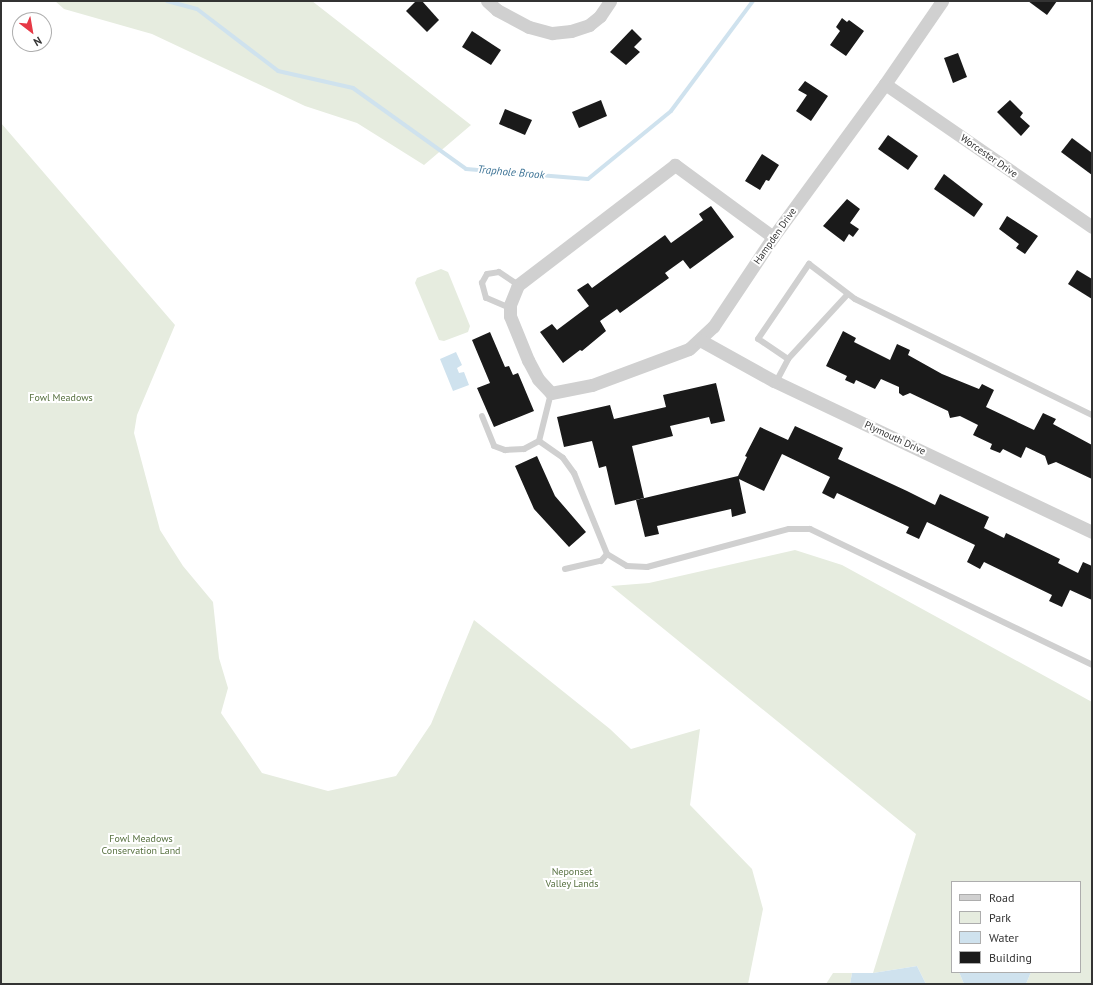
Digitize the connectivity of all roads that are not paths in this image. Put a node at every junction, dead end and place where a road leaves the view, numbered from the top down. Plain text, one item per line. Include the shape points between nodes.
1 (487, 1) edge
2 (610, 1) edge
3 (942, 1) edge
4 (885, 84) junction
5 (1092, 227) edge
6 (773, 238) junction
7 (518, 285) junction
8 (848, 294) junction
9 (510, 308) junction
10 (700, 340) junction
11 (788, 359) junction
12 (776, 382) junction
13 (551, 393) junction
14 (1092, 415) edge
15 (482, 416) dead end
16 (539, 441) junction
17 (1092, 532) edge
18 (607, 554) junction
19 (565, 569) dead end
20 (1092, 665) edge

1 - 2 street via 497,10 529,27 552,33 571,31 589,25 600,16
3 - 4 street, Hampden Drive
4 - 5 street, Worcester Drive
4 - 6 street, Hampden Drive
6 - 7 street via 675,165
6 - 10 street, Hampden Drive via 713,327
7 - 9 street
7 - 9 lane via 499,272 487,274 482,283 486,298
8 - 11 lane
8 - 11 lane via 809,264 758,338
8 - 14 lane
9 - 13 street via 510,316 528,360 538,379
10 - 12 street, Plymouth Drive
10 - 13 street, Hampden Drive via 689,349 592,385
11 - 12 lane
12 - 17 street, Plymouth Drive
13 - 16 lane
15 - 16 lane via 494,446 505,450 524,449
16 - 18 lane via 562,458 574,473
18 - 19 lane via 601,560
18 - 20 lane via 628,566 647,567 789,529 810,529

